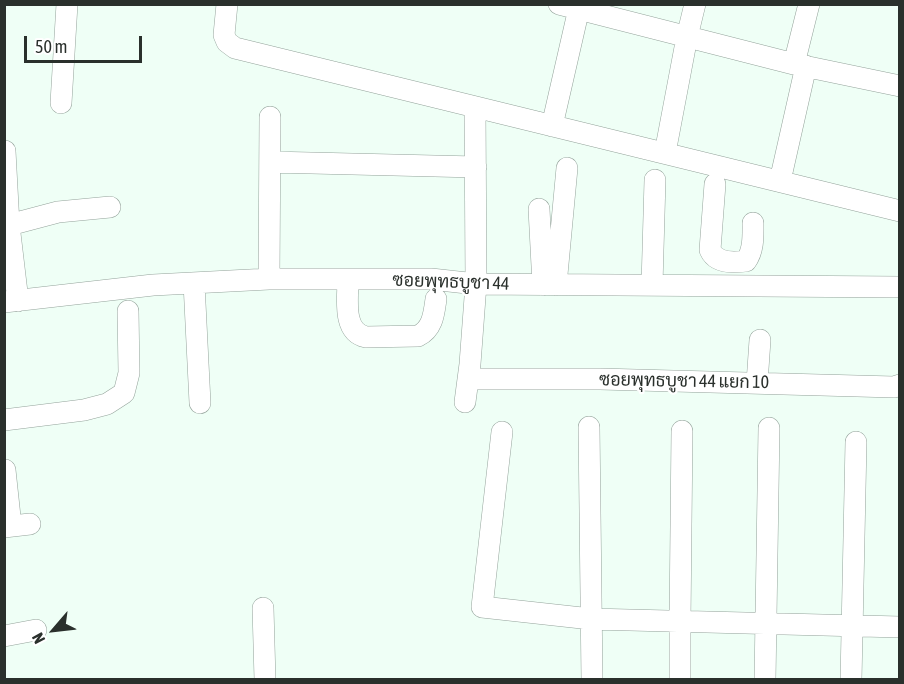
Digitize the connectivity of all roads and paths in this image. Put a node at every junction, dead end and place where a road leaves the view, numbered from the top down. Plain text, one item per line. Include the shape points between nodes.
1 (67, 4) edge
2 (227, 4) edge
3 (695, 4) edge
4 (809, 4) edge
5 (572, 6) edge
6 (687, 37) junction
7 (800, 65) junction
8 (900, 86) edge
9 (61, 103) dead end
10 (475, 107) junction
11 (270, 117) dead end
12 (552, 126) junction
13 (5, 151) edge
14 (665, 153) junction
15 (270, 162) junction
16 (476, 167) junction
17 (567, 168) dead end
18 (655, 180) dead end
19 (780, 181) junction
20 (715, 184) dead end
21 (110, 207) dead end
22 (539, 209) dead end
23 (900, 211) edge
24 (753, 222) dead end
25 (9, 225) junction
26 (732, 261) junction
27 (269, 279) junction
28 (348, 279) junction
29 (194, 283) junction
30 (476, 284) junction
31 (550, 285) junction
32 (652, 285) junction
33 (730, 286) junction
34 (900, 287) edge
35 (436, 299) dead end
36 (11, 301) edge
37 (128, 311) dead end
38 (760, 340) dead end
39 (468, 379) junction
40 (757, 383) junction
41 (900, 385) edge
42 (465, 402) dead end
43 (200, 403) dead end
44 (4, 420) edge
45 (589, 427) dead end
46 (769, 428) dead end
47 (682, 431) dead end
48 (502, 432) dead end
49 (856, 442) dead end
50 (5, 470) edge
51 (15, 525) edge
52 (263, 608) dead end
53 (591, 620) junction
54 (680, 622) junction
55 (766, 624) junction
56 (852, 625) junction
57 (900, 627) edge
58 (36, 630) dead end
59 (4, 636) edge
60 (265, 680) edge
61 (592, 680) edge
62 (680, 680) edge
63 (765, 680) edge
64 (851, 680) edge

1 - 9 street
2 - 10 street via 224,35 235,48
3 - 6 street
4 - 7 street
5 - 6 street
5 - 12 street
6 - 7 street
6 - 14 street
7 - 8 street
7 - 19 street
10 - 12 street
10 - 16 street
11 - 15 street
12 - 14 street
13 - 25 street
14 - 19 street
15 - 16 street
15 - 27 street
16 - 30 street
17 - 31 street
18 - 32 street
19 - 23 street
20 - 26 street via 710,250 715,258
21 - 25 street via 58,212
22 - 31 street
24 - 26 street via 750,256 746,261
25 - 36 street
26 - 33 street
27 - 28 street, ซอยพุทธบูชา 44
27 - 29 street, ซอยพุทธบูชา 44
28 - 30 street, ซอยพุทธบูชา 44 via 430,279
28 - 35 street via 348,317 359,336 423,334 433,319
29 - 36 street, ซอยพุทธบูชา 44
29 - 43 street
30 - 31 street, ซอยพุทธบูชา 44
30 - 39 street
31 - 32 street, ซอยพุทธบูชา 44
32 - 33 street, ซอยพุทธบูชา 44
33 - 34 street, ซอยพุทธบูชา 44
37 - 44 street via 129,373 124,393 107,404 84,410
38 - 40 street
39 - 40 street, ซอยพุทธบูชา 44 แยก 10
39 - 42 street
40 - 41 street, ซอยพุทธบูชา 44 แยก 10
45 - 53 street
46 - 55 street
47 - 54 street
48 - 53 street via 482,608
49 - 56 street
50 - 51 street
52 - 60 street
53 - 54 street
53 - 61 street
54 - 55 street
54 - 62 street
55 - 56 street
55 - 63 street
56 - 57 street
56 - 64 street
58 - 59 street

